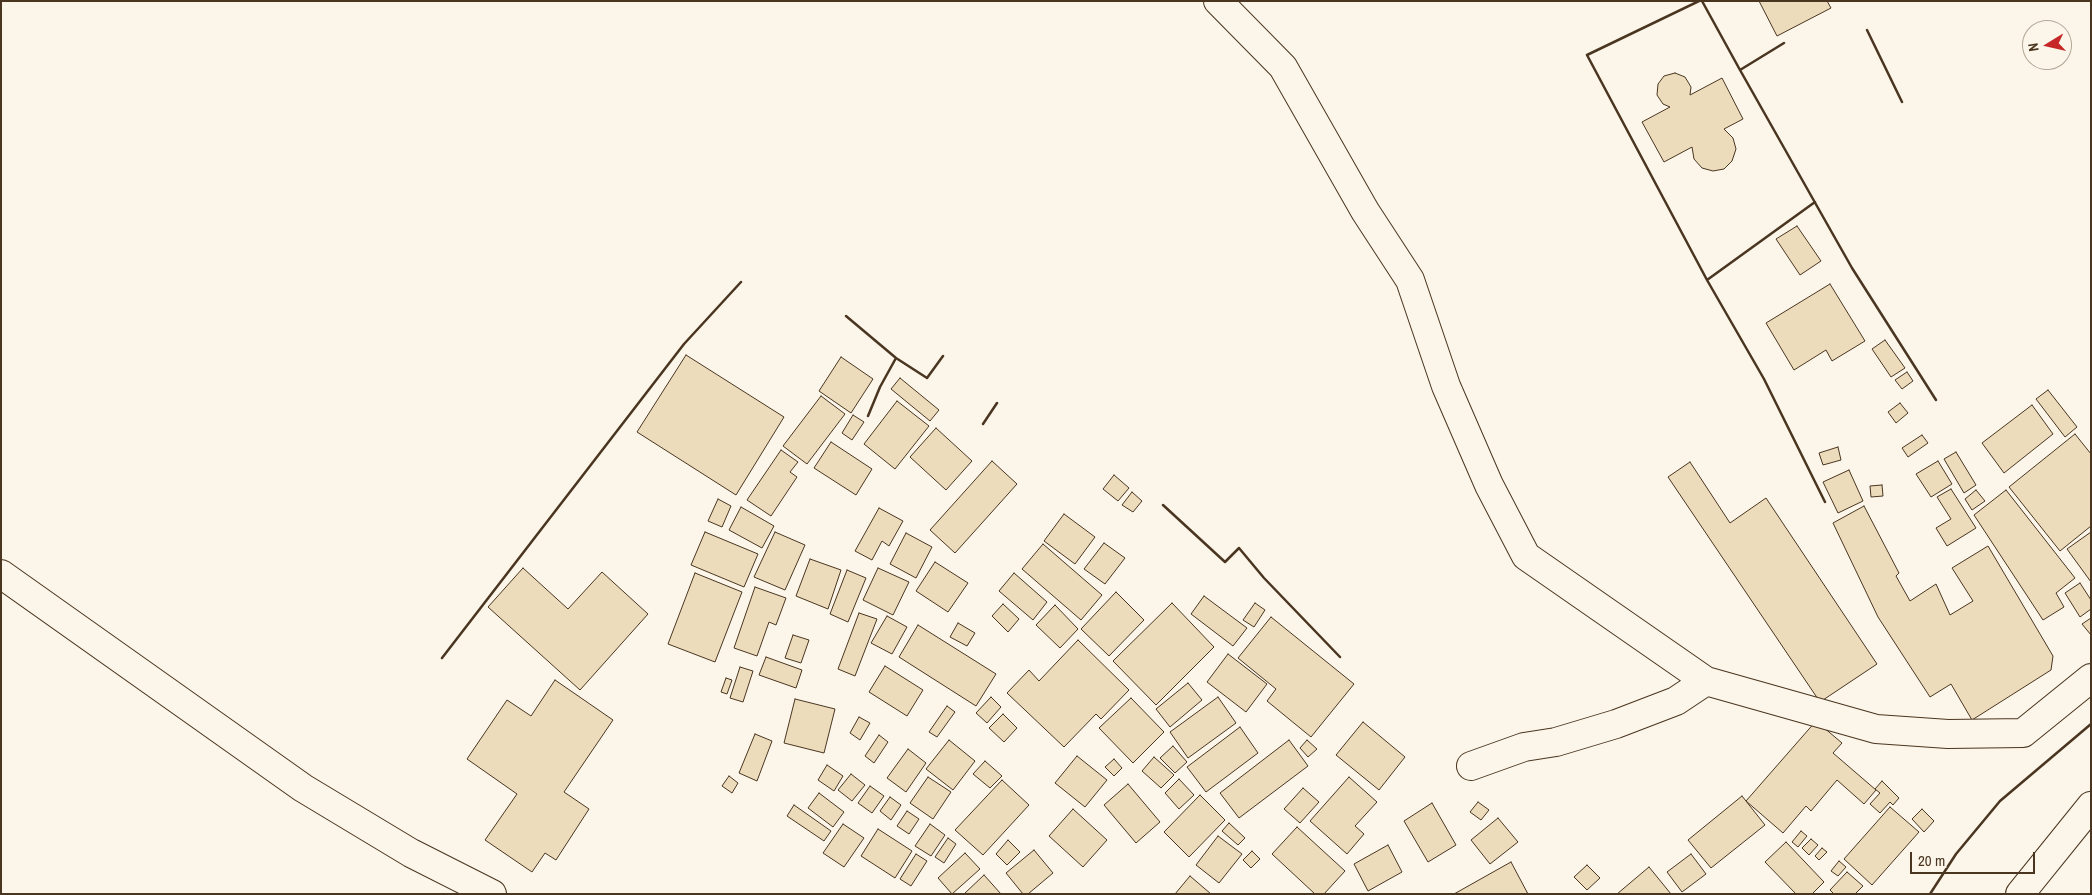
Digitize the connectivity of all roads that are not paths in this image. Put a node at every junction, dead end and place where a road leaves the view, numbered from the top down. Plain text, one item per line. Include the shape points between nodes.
1 (1218, 1) edge
2 (1, 574) edge
3 (2091, 678) edge
4 (1706, 681) junction
5 (1471, 766) dead end
6 (2091, 806) edge
7 (492, 894) edge
8 (2020, 894) edge

1 - 4 main road via 1284,67 1365,211 1410,280 1446,386 1489,485 1526,556
2 - 7 main road via 303,788 411,853
3 - 4 main road via 2023,732 1948,734 1876,729
4 - 5 main road via 1676,701 1616,724 1556,742 1524,746
6 - 8 main road

